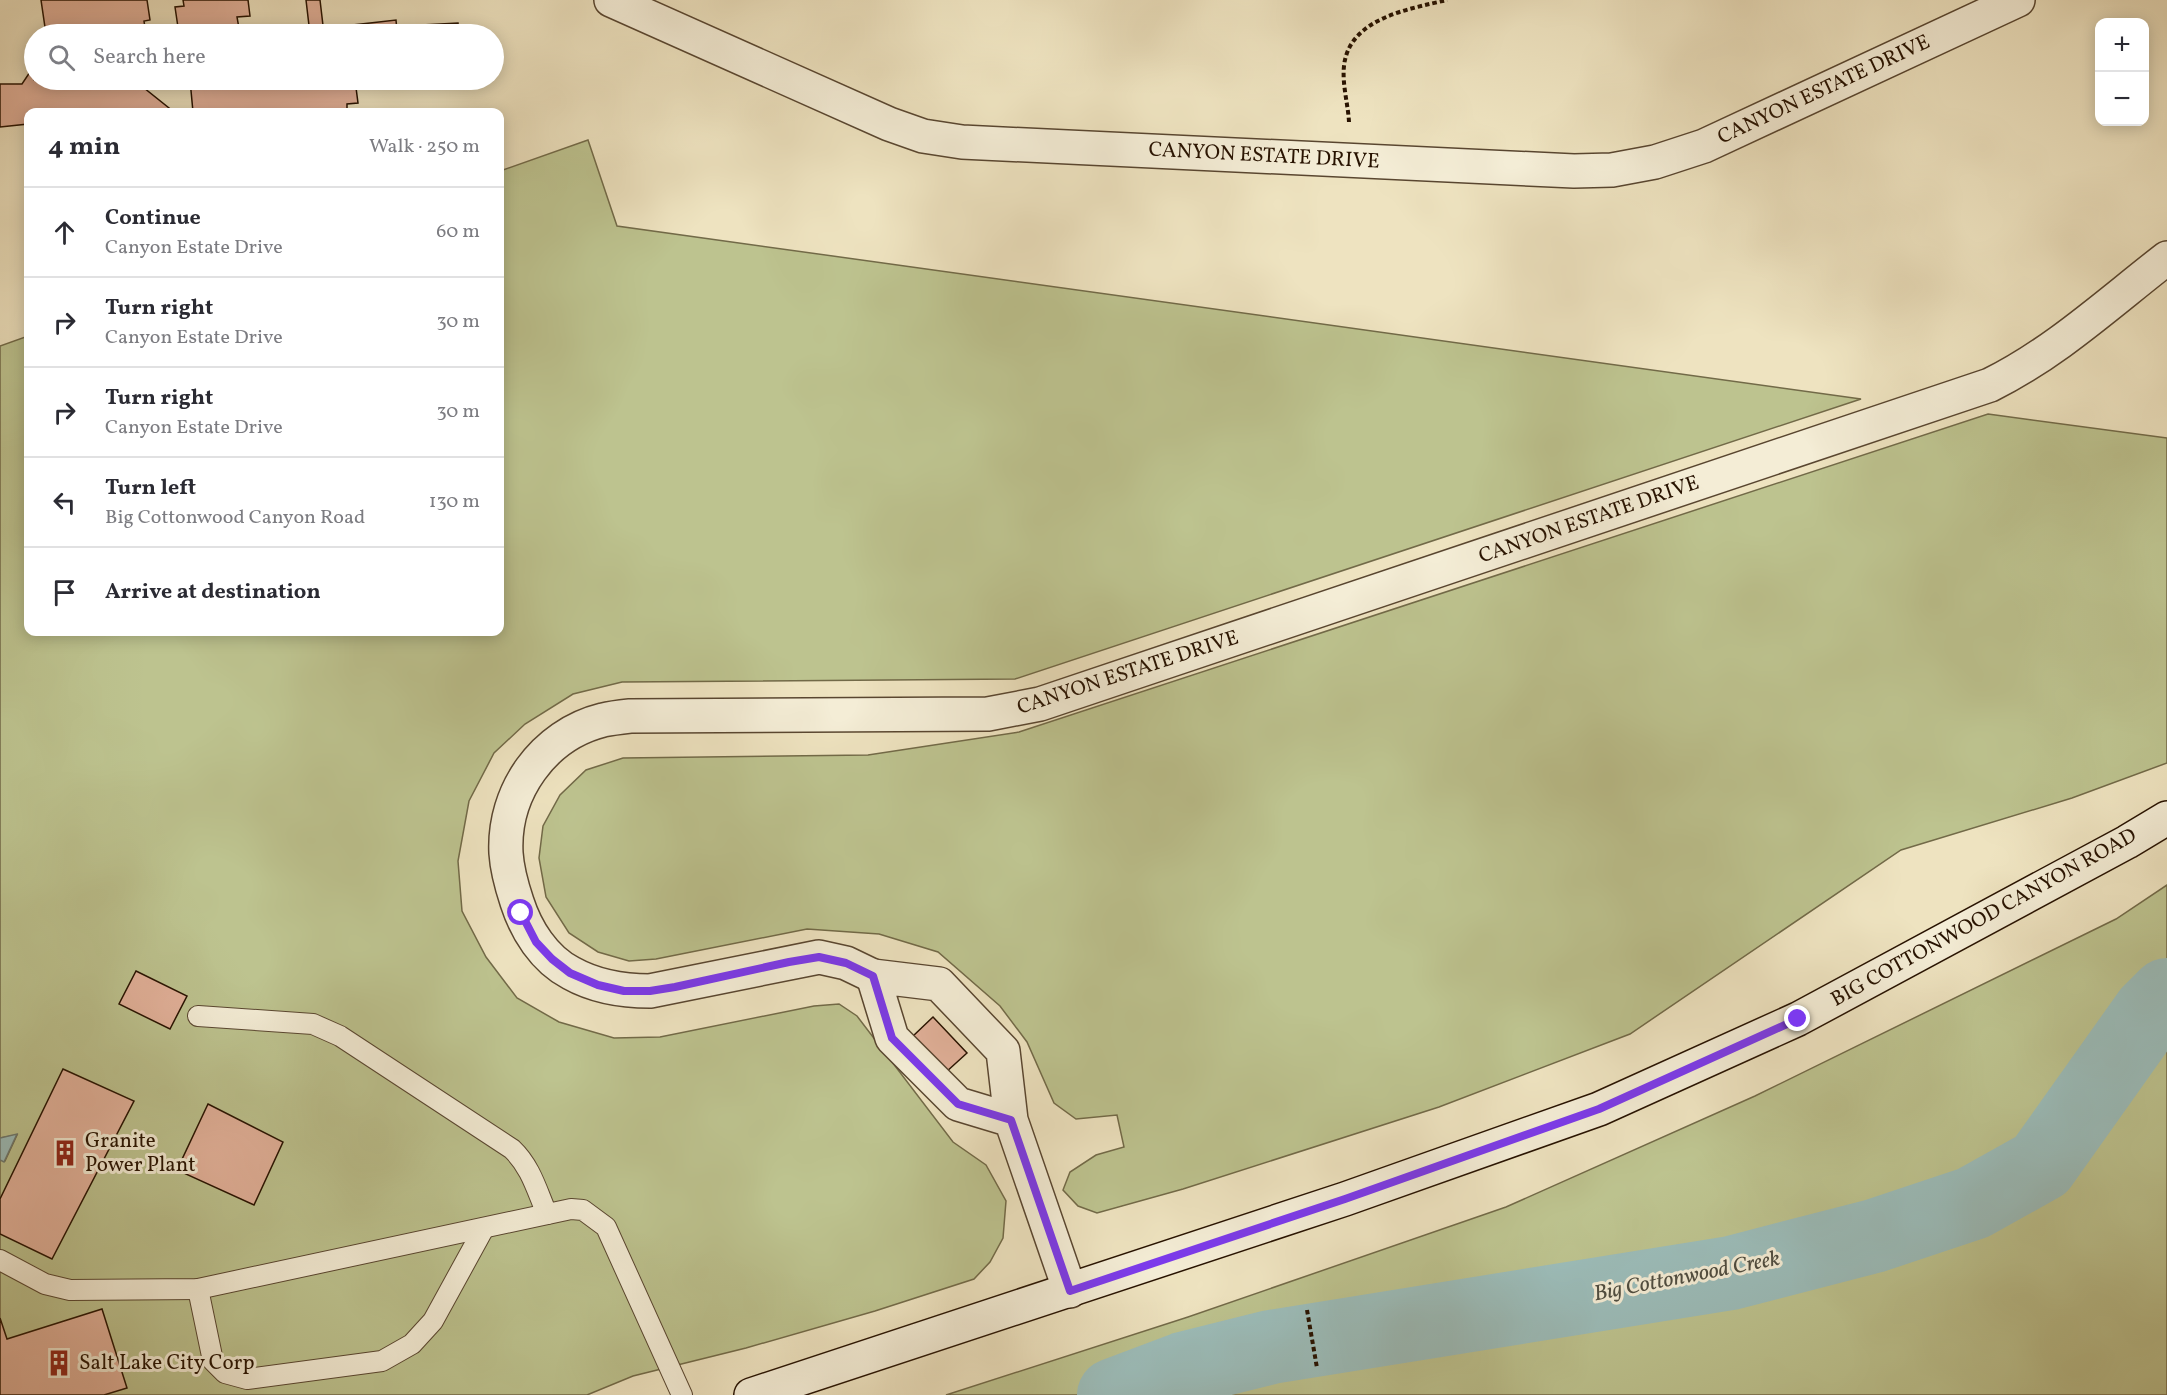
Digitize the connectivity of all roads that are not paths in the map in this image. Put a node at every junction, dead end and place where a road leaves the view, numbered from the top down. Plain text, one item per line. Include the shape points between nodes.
1 (611, 0) edge
2 (2018, 0) edge
3 (2167, 258) edge
4 (2167, 818) edge
5 (873, 976) junction
6 (198, 1016) dead end
7 (1011, 1120) junction
8 (547, 1214) junction
9 (484, 1228) junction
10 (0, 1260) edge
11 (198, 1289) junction
12 (1070, 1291) junction
13 (682, 1395) edge
14 (751, 1395) edge

1 - 2 street, CANYON ESTATE DRIVE via 923,136 962,142 1574,171 1612,170 1655,162 1704,146
3 - 5 street, CANYON ESTATE DRIVE via 2019,370 1981,388 1040,704 988,714 630,716 602,720 571,733 548,748 527,772 513,800 508,825 506,853 512,887 536,942 570,973 624,991 650,991 819,957 846,963
4 - 12 street, BIG COTTONWOOD CANYON ROAD via 1798,1019 1599,1109
5 - 7 street via 892,1038 958,1104
5 - 7 street, CANYON ESTATE DRIVE via 939,984 966,1010 1003,1051
6 - 8 lane via 313,1024 340,1036 512,1149 528,1169
7 - 12 street, CANYON ESTATE DRIVE
8 - 9 lane
8 - 13 lane via 583,1210 606,1227
9 - 11 lane
9 - 11 lane via 434,1321 412,1344 382,1361 247,1379 225,1373 213,1361
10 - 11 lane via 45,1284 70,1290
12 - 14 street, BIG COTTONWOOD CANYON ROAD

